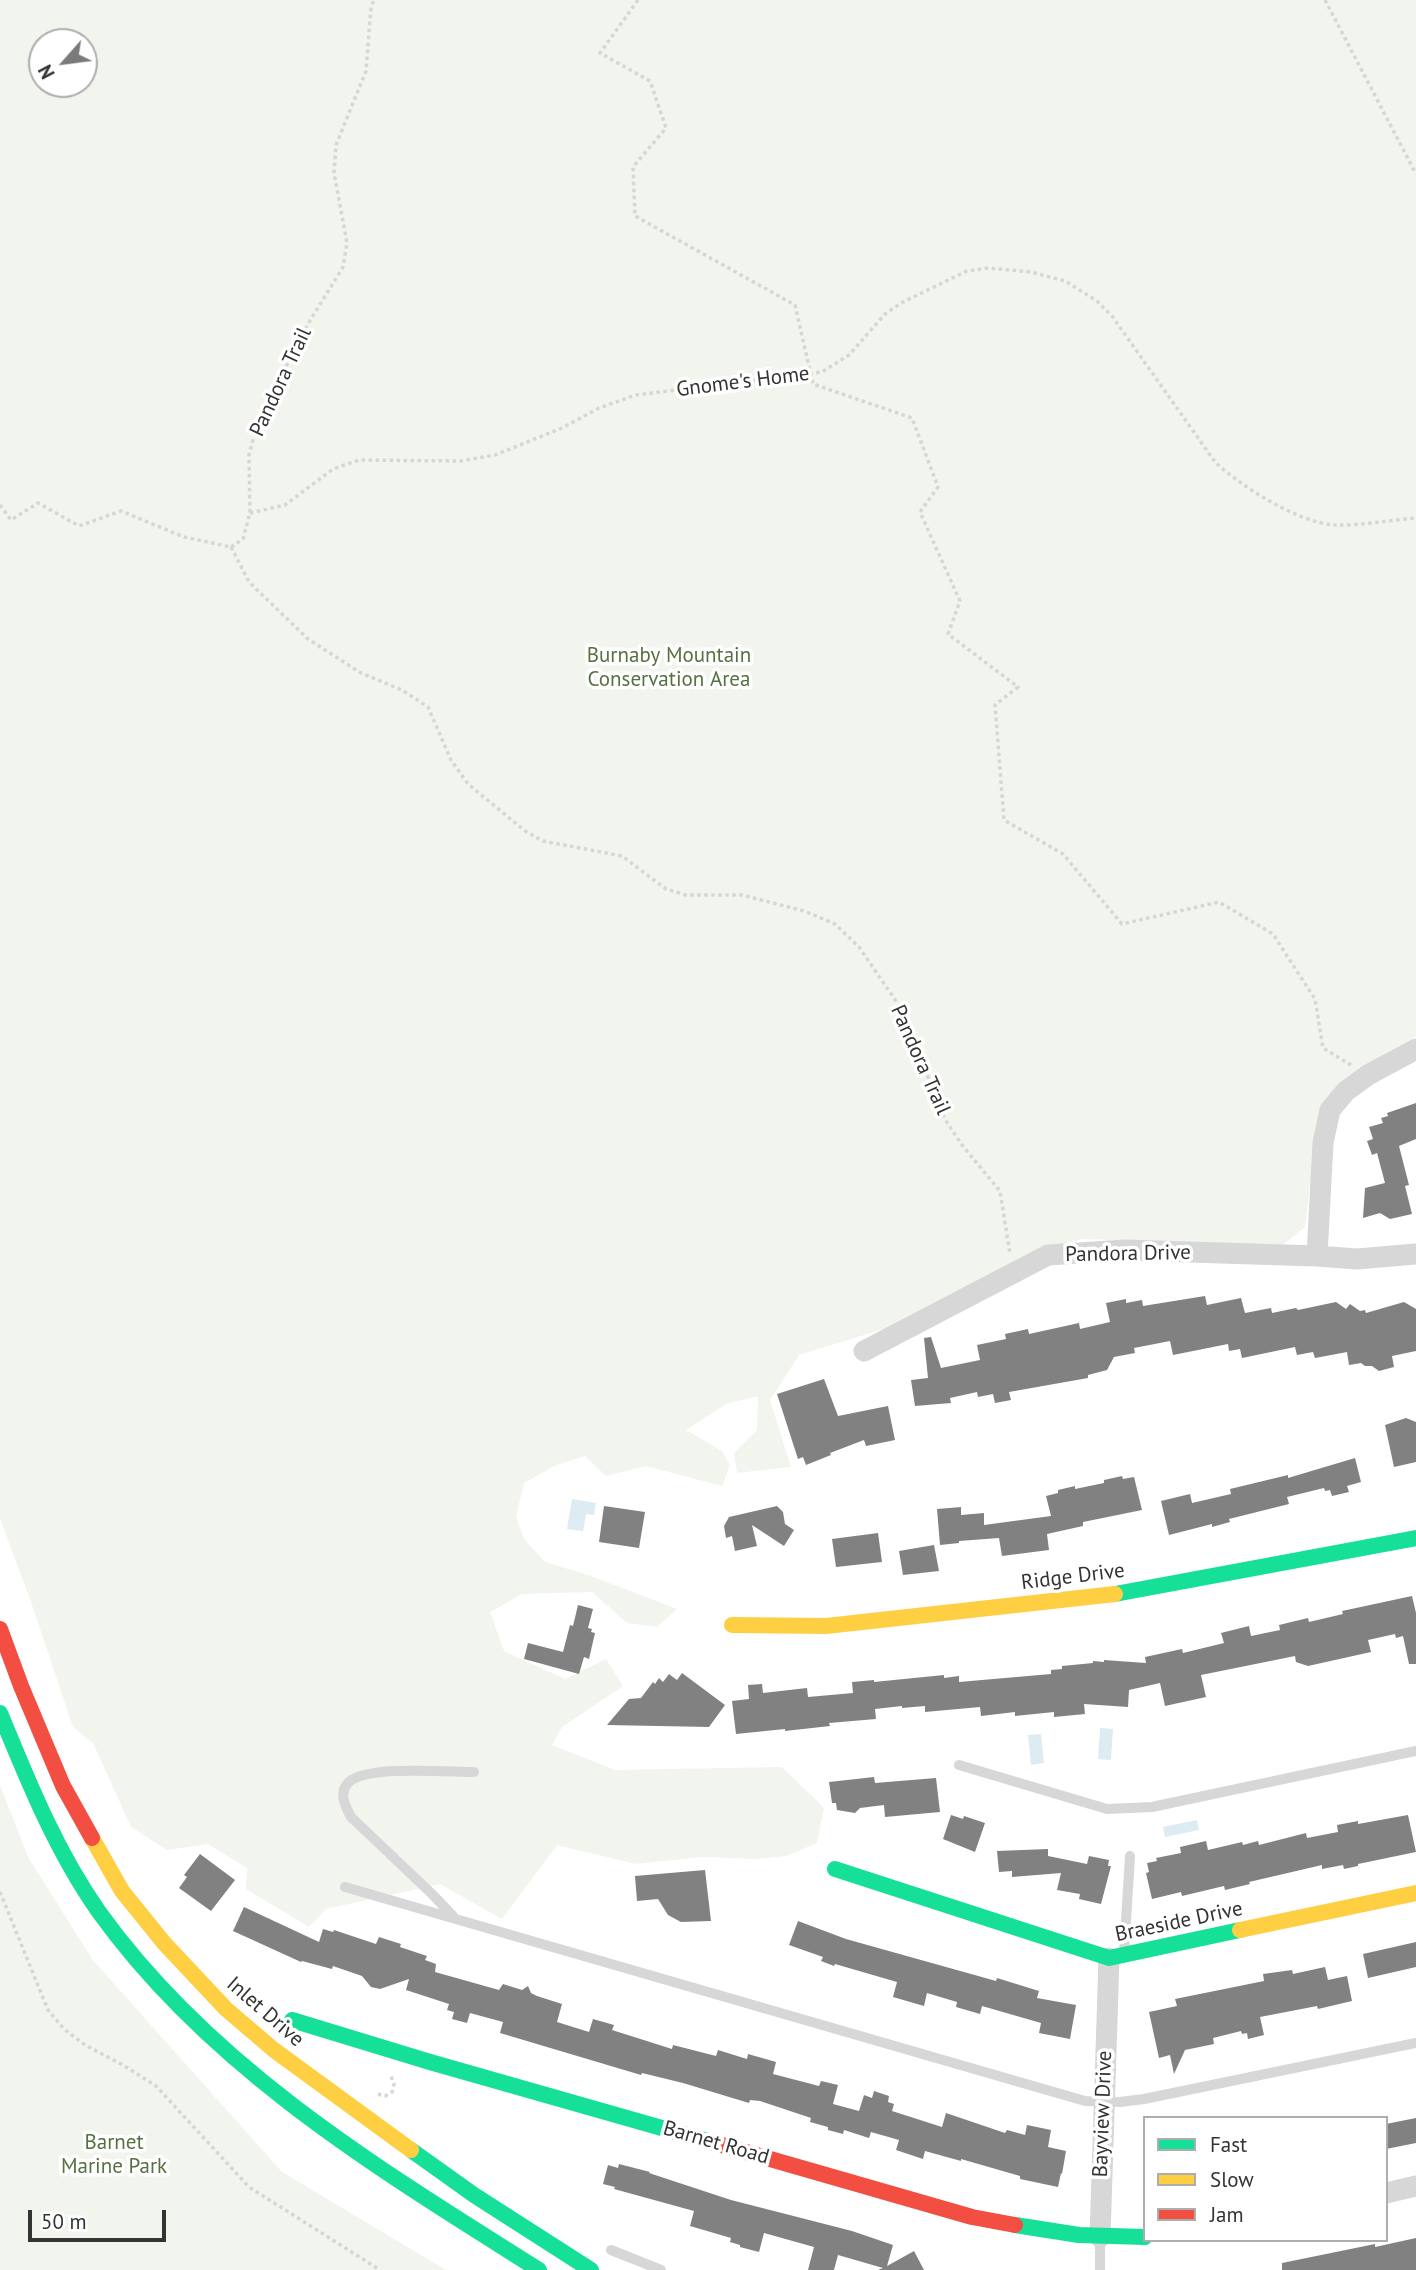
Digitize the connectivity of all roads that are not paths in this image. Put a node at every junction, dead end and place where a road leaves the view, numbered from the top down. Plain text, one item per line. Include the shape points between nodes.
1 (1416, 1049) edge
2 (1416, 1254) edge
3 (1317, 1256) junction
4 (864, 1351) dead end
5 (1416, 1538) edge
6 (733, 1625) dead end
7 (0, 1629) edge
8 (0, 1713) edge
9 (1416, 1751) edge
10 (959, 1765) dead end
11 (474, 1772) dead end
12 (1130, 1856) dead end
13 (835, 1869) dead end
14 (345, 1887) dead end
15 (1416, 1893) edge
16 (453, 1916) junction
17 (1116, 1957) junction
18 (292, 2020) dead end
19 (1416, 2043) edge
20 (1103, 2102) junction
21 (1416, 2186) edge
22 (1388, 2193) edge
23 (1143, 2236) edge
24 (1100, 2237) junction
25 (611, 2250) dead end
26 (539, 2270) edge
27 (591, 2270) edge
28 (661, 2270) edge
29 (1100, 2270) edge

1 - 3 street via 1368,1074 1330,1110 1323,1143
2 - 3 street, Pandora Drive via 1357,1259
3 - 4 street, Pandora Drive via 1125,1251 1048,1255
5 - 6 street, Ridge Drive via 1100,1597 826,1626
7 - 27 street, Inlet Drive via 63,1786 122,1891 164,1943 226,2009 274,2050 474,2195
8 - 26 street via 33,1795 98,1911 138,1963 204,2032 314,2121
9 - 10 lane via 1152,1807 1107,1809
11 - 16 lane via 372,1773 346,1784 342,1795 344,1806 361,1828
12 - 17 lane
13 - 17 street, Braeside Drive
14 - 16 lane
15 - 17 street, Braeside Drive
16 - 20 lane via 1069,2097
17 - 20 street, Bayview Drive
18 - 24 street, Barnet Road via 972,2217
19 - 20 lane via 1144,2099
20 - 24 street, Bayview Drive
21 - 22 street
23 - 24 street, Barnet Road
24 - 29 lane, Bayview Drive
25 - 28 lane

